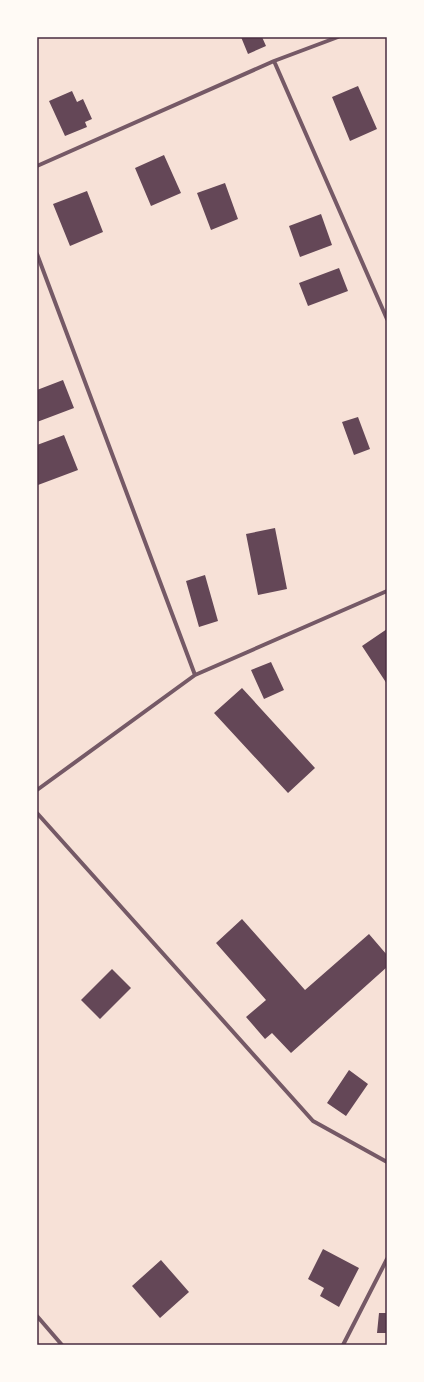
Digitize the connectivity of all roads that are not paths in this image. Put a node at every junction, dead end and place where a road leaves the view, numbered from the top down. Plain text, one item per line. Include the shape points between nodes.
1 (338, 37) edge
2 (274, 61) junction
3 (37, 166) edge
4 (37, 254) edge
5 (387, 319) edge
6 (387, 591) edge
7 (195, 676) junction
8 (37, 790) edge
9 (37, 814) edge
10 (387, 1162) edge
11 (387, 1259) edge
12 (37, 1316) edge
13 (62, 1345) edge
14 (343, 1345) edge

1 - 2 street
2 - 3 street
2 - 5 street
4 - 7 street
6 - 7 street
7 - 8 street
9 - 10 street via 313,1121
11 - 14 street
12 - 13 street

